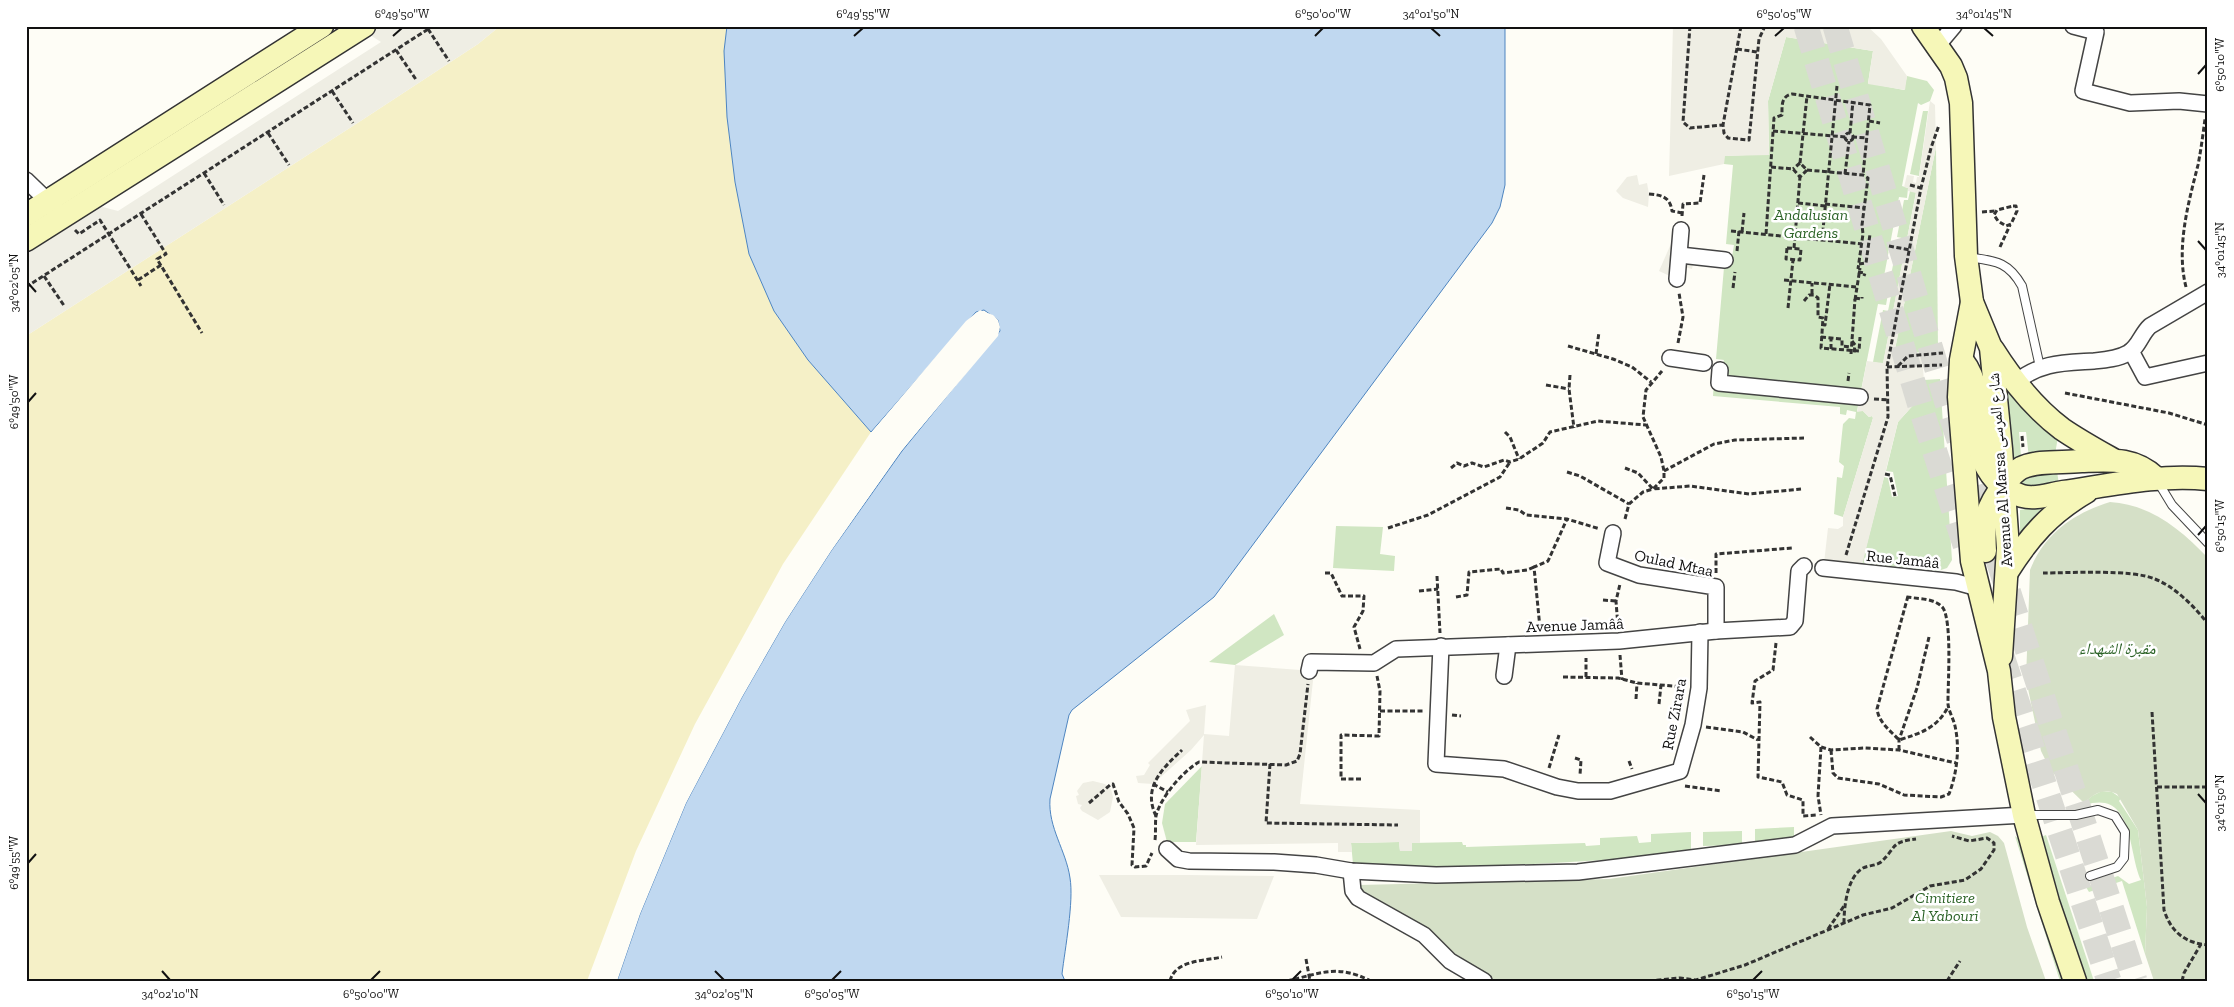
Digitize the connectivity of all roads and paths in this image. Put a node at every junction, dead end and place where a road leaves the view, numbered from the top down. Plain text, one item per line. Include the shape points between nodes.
1 (322, 26) edge
2 (364, 26) edge
3 (433, 26) edge
4 (1690, 26) edge
5 (1741, 26) edge
6 (1766, 26) edge
7 (1838, 26) edge
8 (1849, 26) edge
9 (1923, 26) edge
10 (1954, 26) edge
11 (2073, 26) edge
12 (428, 29) junction
13 (1938, 45) junction
14 (1736, 48) junction
15 (396, 50) junction
16 (1757, 52) junction
17 (449, 61) dead end
18 (417, 81) dead end
19 (1837, 86) dead end
20 (332, 91) junction
21 (1807, 96) junction
22 (1835, 99) junction
23 (1853, 101) junction
24 (2208, 104) edge
25 (1869, 121) junction
26 (353, 123) dead end
27 (1880, 123) dead end
28 (1939, 125) dead end
29 (1723, 126) junction
30 (1773, 131) junction
31 (268, 133) junction
32 (1803, 133) junction
33 (1850, 133) junction
34 (1832, 136) junction
35 (1846, 137) junction
36 (1852, 137) junction
37 (1868, 138) junction
38 (1849, 141) junction
39 (1800, 163) junction
40 (289, 165) dead end
41 (1771, 167) junction
42 (1793, 169) junction
43 (1807, 170) junction
44 (1829, 172) junction
45 (204, 173) junction
46 (1845, 174) junction
47 (1704, 175) dead end
48 (1863, 175) junction
49 (1800, 177) junction
50 (26, 180) edge
51 (1910, 185) dead end
52 (1921, 188) junction
53 (1649, 194) dead end
54 (1798, 203) junction
55 (224, 205) dead end
56 (1826, 205) junction
57 (1864, 208) junction
58 (56, 209) junction
59 (1982, 212) dead end
60 (1995, 212) junction
61 (1682, 213) junction
62 (1744, 213) dead end
63 (141, 214) junction
64 (26, 215) edge
65 (2010, 225) junction
66 (1681, 230) joint
67 (1731, 230) dead end
68 (1740, 231) junction
69 (1766, 234) junction
70 (1870, 234) dead end
71 (109, 235) junction
72 (1795, 237) junction
73 (26, 240) edge
74 (1822, 240) junction
75 (1854, 243) junction
76 (1862, 244) junction
77 (1890, 246) dead end
78 (2000, 247) dead end
79 (1794, 248) junction
80 (1861, 250) junction
81 (1910, 250) junction
82 (1680, 255) junction
83 (1966, 256) junction
84 (1793, 260) junction
85 (1732, 262) junction
86 (1865, 264) junction
87 (161, 265) junction
88 (1871, 266) dead end
89 (1859, 267) junction
90 (44, 276) junction
91 (1864, 276) dead end
92 (1677, 279) joint
93 (138, 280) junction
94 (1784, 280) dead end
95 (1791, 280) junction
96 (1812, 283) junction
97 (1830, 284) junction
98 (141, 286) dead end
99 (26, 287) edge
100 (1733, 288) dead end
101 (1857, 288) junction
102 (2208, 292) edge
103 (1812, 294) junction
104 (1862, 297) dead end
105 (1855, 300) junction
106 (1804, 301) dead end
107 (1972, 302) junction
108 (2190, 302) junction
109 (65, 307) dead end
110 (1788, 308) dead end
111 (1822, 324) junction
112 (1599, 332) dead end
113 (202, 333) dead end
114 (1821, 337) junction
115 (1831, 338) junction
116 (1860, 338) dead end
117 (1568, 346) dead end
118 (1991, 348) junction
119 (1830, 349) junction
120 (1852, 351) junction
121 (2131, 351) junction
122 (1596, 354) junction
123 (1670, 358) junction
124 (1949, 359) junction
125 (1704, 363) dead end
126 (2208, 363) edge
127 (1887, 367) junction
128 (1898, 367) junction
129 (2040, 367) junction
130 (1720, 370) dead end
131 (1570, 376) dead end
132 (1651, 382) junction
133 (2016, 382) junction
134 (1546, 385) dead end
135 (1569, 389) junction
136 (2065, 393) dead end
137 (1860, 397) dead end
138 (2208, 424) edge
139 (1647, 425) junction
140 (1574, 428) junction
141 (1505, 432) dead end
142 (2022, 436) dead end
143 (1804, 438) dead end
144 (2023, 446) dead end
145 (1519, 459) junction
146 (2112, 460) junction
147 (1510, 462) junction
148 (1450, 468) dead end
149 (1625, 468) dead end
150 (1664, 471) junction
151 (1567, 472) dead end
152 (1885, 474) dead end
153 (2156, 478) junction
154 (2208, 479) edge
155 (2003, 486) junction
156 (2094, 488) junction
157 (1652, 489) junction
158 (1801, 489) dead end
159 (1895, 496) dead end
160 (1629, 504) junction
161 (1506, 508) dead end
162 (1625, 519) dead end
163 (1567, 520) junction
164 (1388, 528) dead end
165 (1613, 533) joint
166 (2208, 543) edge
167 (1792, 548) dead end
168 (1848, 548) dead end
169 (1804, 566) dead end
170 (1534, 567) junction
171 (1823, 568) dead end
172 (2008, 572) junction
173 (1325, 573) dead end
174 (2043, 573) dead end
175 (1436, 576) dead end
176 (1716, 586) junction
177 (1978, 588) junction
178 (1438, 589) junction
179 (1419, 591) dead end
180 (1909, 591) dead end
181 (1456, 597) dead end
182 (1907, 597) junction
183 (1603, 600) dead end
184 (2208, 624) edge
185 (1778, 627) junction
186 (1540, 628) dead end
187 (1716, 631) junction
188 (1700, 632) junction
189 (1929, 638) dead end
190 (1619, 641) junction
191 (1586, 642) junction
192 (1508, 645) junction
193 (1441, 646) junction
194 (1370, 663) junction
195 (1309, 671) joint
196 (1999, 672) junction
197 (1504, 676) dead end
198 (1563, 677) dead end
199 (1586, 677) junction
200 (1622, 680) junction
201 (1637, 683) junction
202 (1661, 685) junction
203 (1699, 688) junction
204 (1636, 699) dead end
205 (1659, 704) dead end
206 (1948, 706) junction
207 (1380, 711) junction
208 (1438, 711) junction
209 (2152, 712) dead end
210 (1693, 725) junction
211 (1559, 735) dead end
212 (1810, 737) dead end
213 (1758, 740) junction
214 (1899, 740) junction
215 (1821, 747) junction
216 (1182, 750) dead end
217 (1831, 750) junction
218 (1899, 750) junction
219 (1575, 758) dead end
220 (1956, 763) junction
221 (1270, 764) junction
222 (1680, 771) junction
223 (1360, 779) dead end
224 (1545, 781) junction
225 (1153, 784) junction
226 (2157, 786) junction
227 (2208, 787) edge
228 (1578, 791) junction
229 (1722, 791) dead end
230 (1168, 792) junction
231 (1089, 803) dead end
232 (1821, 815) junction
233 (2024, 815) junction
234 (1156, 816) junction
235 (1398, 825) dead end
236 (1832, 826) junction
237 (1947, 835) dead end
238 (1923, 838) dead end
239 (1158, 848) junction
240 (1351, 871) junction
241 (2090, 876) dead end
242 (1844, 906) junction
243 (1844, 923) junction
244 (1828, 929) junction
245 (2201, 944) junction
246 (2208, 945) edge
247 (1222, 957) dead end
248 (1306, 959) dead end
249 (1960, 961) dead end
250 (1309, 976) junction
251 (1697, 980) edge
252 (1170, 981) edge
253 (1287, 981) edge
254 (1310, 981) edge
255 (1371, 981) edge
256 (1484, 981) edge
257 (1648, 981) edge
258 (1947, 981) edge
259 (2075, 981) edge
260 (2182, 981) edge

1 - 58 street
2 - 58 street
3 - 12 path
4 - 29 path via 1683,122 1690,128
5 - 14 path
6 - 16 path
7 - 8 path
9 - 13 street, Avenue Al Marsa شارع المرسى
10 - 13 street
11 - 24 street via 2096,32 2083,91 2130,103
12 - 15 path
12 - 17 path
13 - 83 street, Avenue Al Marsa شارع المرسى via 1956,78 1961,103
14 - 16 path
14 - 29 path
15 - 18 path
15 - 20 path
16 - 29 path via 1749,140 1728,138
19 - 22 path
20 - 26 path
20 - 31 path
21 - 22 path
21 - 30 path via 1786,96 1782,115 1774,118
21 - 32 path
22 - 23 path
22 - 34 path
23 - 25 path via 1870,104
23 - 33 path
24 - 108 path via 2186,210 2182,271
25 - 27 path
25 - 37 path
28 - 52 path
30 - 32 path
30 - 41 path
31 - 40 path
31 - 45 path
32 - 34 path
32 - 39 path
33 - 35 path via 1847,132
33 - 36 path via 1853,133
34 - 35 path
34 - 44 path
35 - 38 path
36 - 37 path
36 - 38 path via 1852,142
37 - 48 path
38 - 46 path
39 - 42 path
39 - 43 path
41 - 42 path
41 - 69 path
42 - 49 path
43 - 44 path
43 - 49 path
44 - 46 path
44 - 56 path
45 - 55 path
45 - 63 path
46 - 48 path
47 - 61 path via 1700,203 1683,204
48 - 57 path via 1868,180
49 - 54 path
50 - 58 street
51 - 52 path
52 - 81 path
53 - 61 path via 1666,198 1672,211
54 - 56 path
54 - 72 path
56 - 57 path
56 - 74 path
57 - 76 path
58 - 64 street
58 - 71 path via 79,234 100,220
58 - 73 street
59 - 60 path
60 - 65 path via 1998,221
60 - 65 path via 2016,206
61 - 66 path
62 - 68 path
63 - 71 path
63 - 87 path via 166,254 157,259
65 - 78 path
66 - 82 street
67 - 68 path
68 - 69 path
68 - 85 path
69 - 72 path
70 - 86 path
71 - 90 path
71 - 93 path
72 - 74 path
72 - 79 path
74 - 75 path
75 - 76 path
75 - 80 path
76 - 80 path
77 - 81 path
79 - 84 path via 1801,249 1800,260
79 - 84 path via 1787,248 1786,259
80 - 89 path
81 - 127 path
82 - 85 street
82 - 92 street
83 - 107 street, Avenue Al Marsa شارع المرسى
83 - 129 lane via 1994,260 2018,278
84 - 95 path
85 - 100 path
86 - 88 path
86 - 89 path
87 - 93 path
87 - 113 path
89 - 91 path
89 - 101 path
90 - 99 path
90 - 109 path
92 - 123 path via 1682,317 1679,342
93 - 98 path
94 - 95 path
95 - 96 path
95 - 110 path
96 - 97 path
96 - 103 path
97 - 101 path
97 - 111 path via 1826,325
101 - 105 path
102 - 108 street
103 - 106 path
103 - 111 path via 1818,298 1818,317 1823,318
104 - 105 path
105 - 120 path
107 - 118 street, Avenue Al Marsa شارع المرسى
107 - 124 street, Avenue Al Marsa شارع المرسى
108 - 121 street via 2150,326
111 - 114 path
112 - 122 path
114 - 115 path
114 - 119 path via 1821,348
115 - 119 path
115 - 120 path via 1842,339 1842,346
116 - 120 path via 1859,351
117 - 122 path
118 - 133 street
118 - 155 street, Avenue Al Marsa شارع المرسى
119 - 120 path
121 - 126 street via 2144,377
121 - 129 street via 2106,360
122 - 132 path via 1613,358
123 - 125 street
123 - 132 path
124 - 128 path
124 - 128 path via 1908,356
124 - 155 street via 1972,375 1981,454 1991,475
124 - 177 street, Avenue Al Marsa شارع المرسى via 1959,397 1972,562
127 - 128 path
127 - 168 path via 1888,417
129 - 133 street
130 - 137 street via 1719,383
131 - 135 path
132 - 139 path via 1646,390 1643,417
133 - 146 street via 2063,430
134 - 135 path
135 - 140 path
136 - 138 path
139 - 140 path via 1598,421
139 - 150 path
140 - 145 path via 1550,432 1543,443
141 - 145 path
142 - 144 path
143 - 150 path via 1735,440 1714,444
145 - 147 path
146 - 153 street via 2138,465
146 - 155 street via 2021,468
147 - 148 path via 1504,460 1484,467 1472,463 1457,464
147 - 164 path via 1500,477 1428,515
149 - 157 path via 1638,473
150 - 157 path via 1664,478
151 - 160 path via 1604,488
152 - 159 path via 1890,475
153 - 154 street
153 - 156 street
153 - 166 lane via 2172,505
155 - 156 street via 2029,498
155 - 172 street, Avenue Al Marsa شارع المرسى
155 - 177 street via 1984,521 1985,567
156 - 172 street via 2064,505 2047,520
157 - 158 path via 1690,486 1749,494
157 - 160 path
160 - 162 path
161 - 163 path via 1526,515
163 - 165 path
163 - 170 path via 1548,561
165 - 176 street, Oulad Mtaa via 1607,563 1639,575
167 - 176 path via 1716,554
169 - 185 street, Avenue Jamââ via 1799,571 1794,624
170 - 181 path via 1504,573 1501,569 1469,572 1467,595
170 - 186 path
171 - 177 street, Rue Jamââ via 1956,582
172 - 196 street, Avenue Al Marsa شارع المرسى
173 - 194 path via 1331,573 1342,596 1364,596 1364,611 1354,627
174 - 184 path via 2145,576 2169,586
175 - 178 path
176 - 187 street, Oulad Mtaa
177 - 196 street, Avenue Al Marsa شارع المرسى
178 - 179 path
178 - 193 path
180 - 182 path
182 - 206 path via 1933,601 1944,611 1949,670
182 - 214 path via 1876,709 1883,725
183 - 190 path via 1616,601
185 - 187 street, Avenue Jamââ
185 - 213 path via 1773,670 1755,681 1752,703 1760,702
187 - 188 street, Avenue Jamââ
188 - 190 street, Avenue Jamââ
188 - 203 street, Rue Zirara
189 - 214 path via 1917,688
190 - 191 street, Avenue Jamââ
190 - 200 path
191 - 192 street, Avenue Jamââ
191 - 199 path
192 - 193 street, Avenue Jamââ
192 - 197 street
193 - 194 street, Avenue Jamââ via 1396,648
193 - 208 street, Rue Zirara
194 - 195 street via 1311,662
194 - 207 path via 1380,691
195 - 221 path via 1299,758 1290,765
196 - 233 street, Avenue Al Marsa شارع المرسى via 2004,717
198 - 199 path
199 - 200 path
200 - 201 path
201 - 202 path
201 - 204 path
202 - 203 path
202 - 205 path
203 - 210 street, Rue Zirara
206 - 214 path via 1942,718 1928,730
206 - 220 path via 1957,737
207 - 208 path
207 - 223 path via 1379,736 1342,735 1341,779
208 - 224 street, Rue Zirara via 1436,764 1504,769
209 - 226 path
210 - 213 path via 1743,732
210 - 222 street, Rue Zirara
211 - 224 path
212 - 215 path
213 - 232 path via 1758,777 1782,782 1787,795 1803,800 1803,816
214 - 218 path
215 - 217 path
215 - 232 path via 1818,796
216 - 225 path via 1159,773
217 - 218 path
217 - 220 path via 1833,773 1838,778 1879,784 1904,795 1947,796 1956,773
218 - 220 path
219 - 228 path via 1581,760
221 - 230 path via 1202,760 1193,765
221 - 235 path via 1266,823
222 - 228 street, Rue Zirara via 1610,791
222 - 229 path, Rue Zirara via 1684,786
224 - 228 street, Rue Zirara
225 - 230 path
225 - 234 path
226 - 227 path
226 - 245 path via 2164,910 2174,931 2185,940
230 - 234 path
231 - 239 path via 1113,784 1134,828 1132,865 1147,866
232 - 236 path
233 - 236 street
233 - 241 lane via 2076,814 2098,810 2115,816 2125,832 2124,858 2117,868
233 - 259 street, Avenue Al Marsa شارع المرسى via 2048,902
234 - 239 path
236 - 240 street via 1795,845 1607,870 1436,875
237 - 243 path via 1969,841 1987,838 1994,842 1994,850 1971,877 1930,886 1892,908
238 - 242 path via 1898,844 1880,863 1859,871
239 - 240 street via 1189,861 1274,862
240 - 256 street via 1352,891 1358,898 1424,935 1450,961
242 - 243 path
242 - 244 path
243 - 244 path
244 - 251 path via 1756,961
245 - 246 path
245 - 260 path
247 - 252 path via 1182,965
248 - 250 path
249 - 258 path
250 - 253 path
250 - 254 path
250 - 255 path via 1344,970
251 - 257 path

